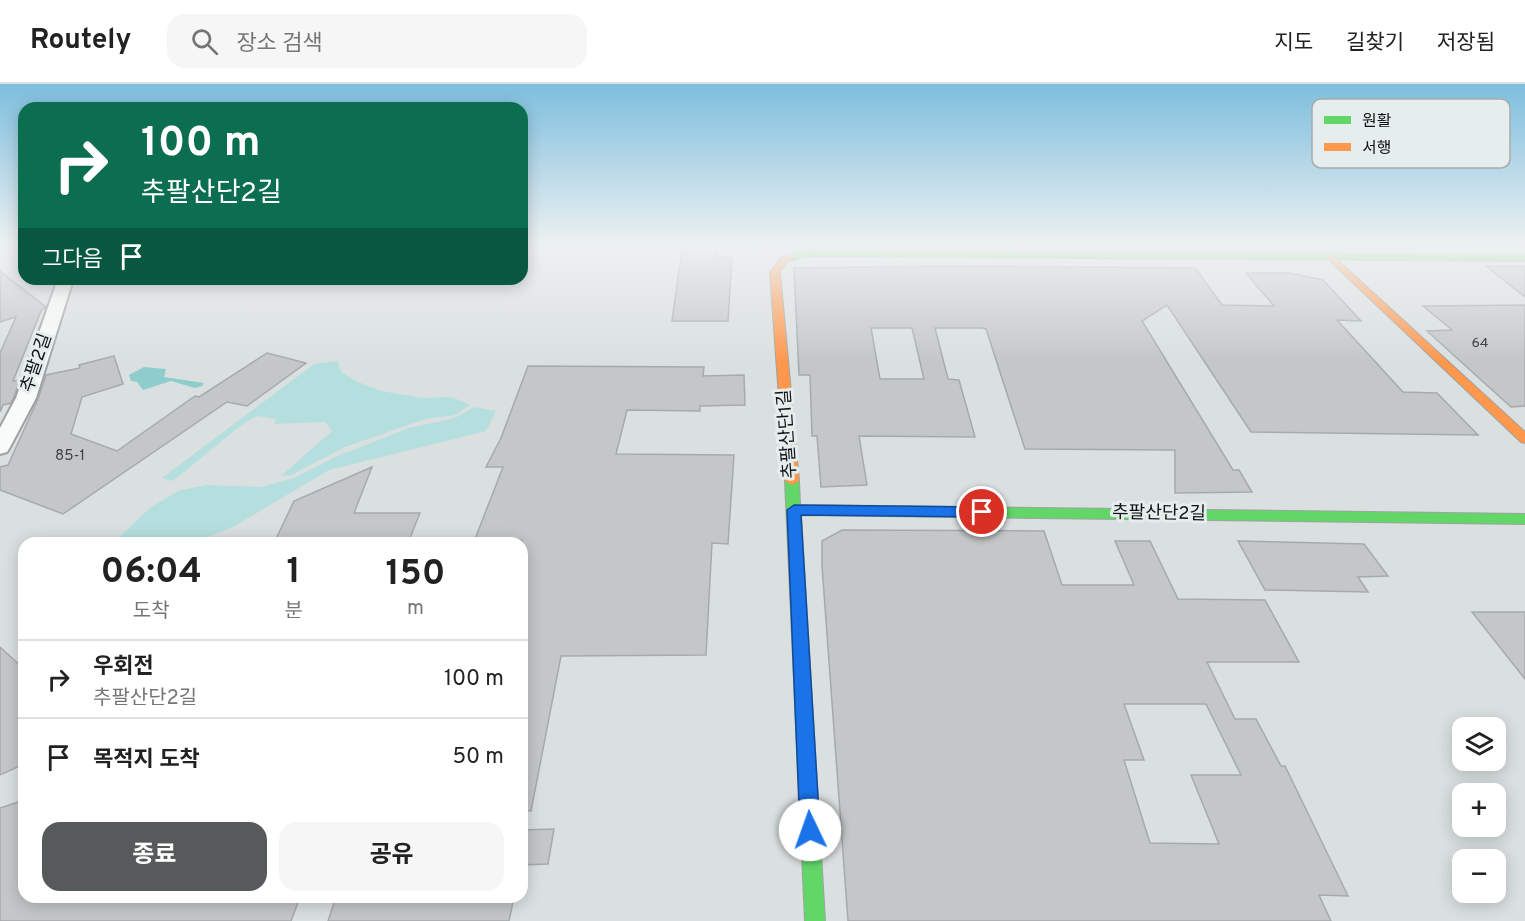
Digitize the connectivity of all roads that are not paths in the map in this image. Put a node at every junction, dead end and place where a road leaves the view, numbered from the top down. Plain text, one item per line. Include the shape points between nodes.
1 (776, 284) edge
2 (1361, 284) edge
3 (65, 285) edge
4 (1525, 439) edge
5 (0, 447) edge
6 (794, 510) junction
7 (1525, 519) edge
8 (815, 921) edge

1 - 6 street, 추팔산단1길
2 - 4 street
3 - 5 street, 추팔2길 via 26,398
6 - 7 street, 추팔산단2길
6 - 8 street, 추팔산단1길

